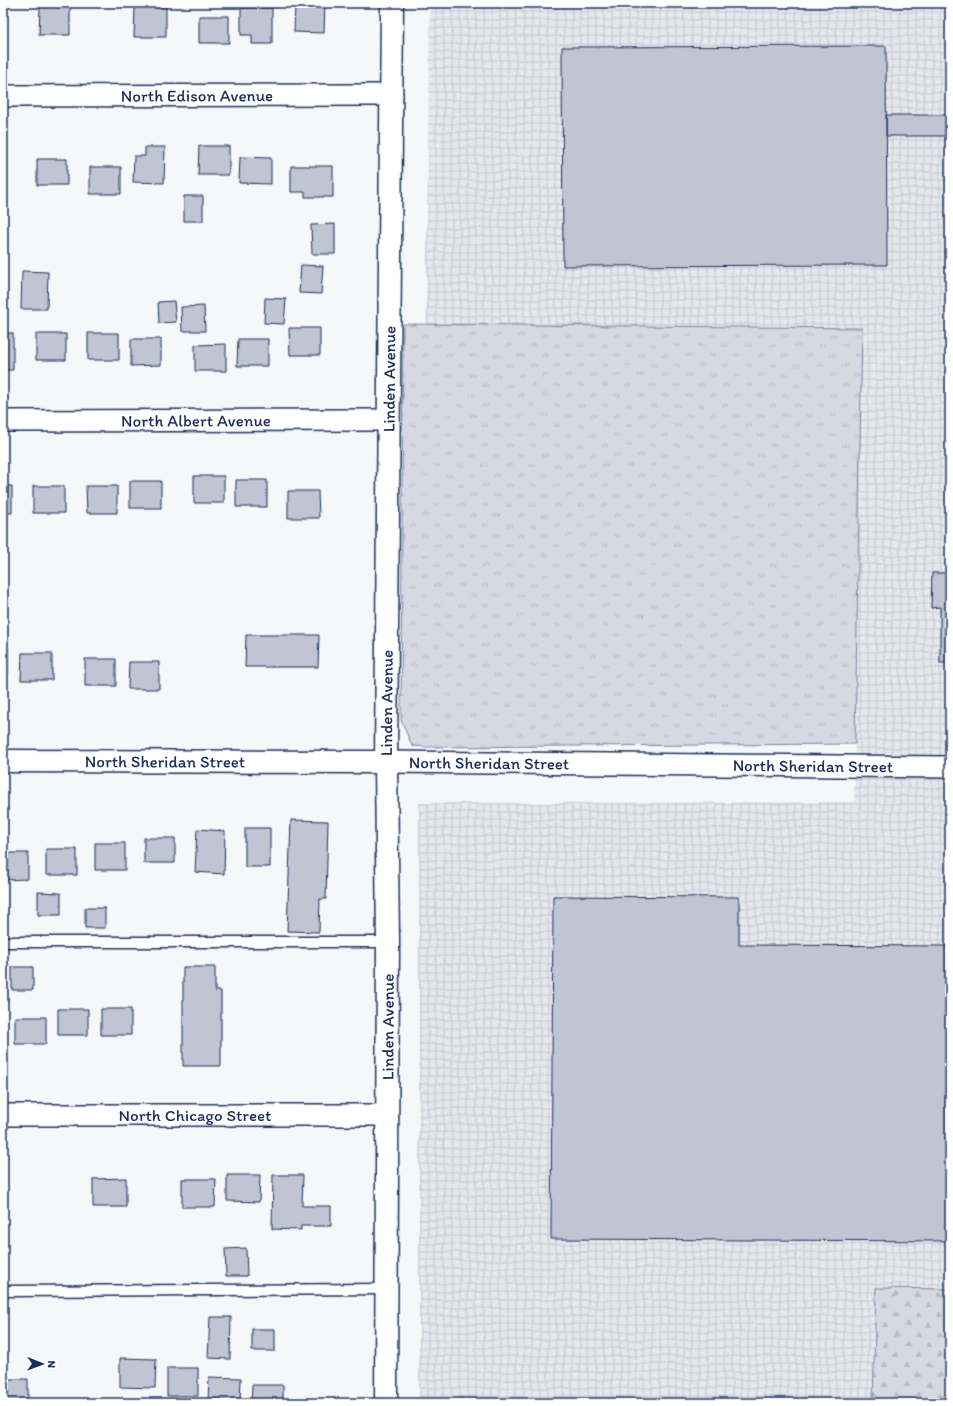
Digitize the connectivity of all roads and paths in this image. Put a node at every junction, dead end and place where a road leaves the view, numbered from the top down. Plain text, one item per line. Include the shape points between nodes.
1 (392, 3) edge
2 (3, 96) edge
3 (392, 96) junction
4 (388, 420) junction
5 (3, 421) edge
6 (3, 761) edge
7 (386, 762) junction
8 (950, 767) edge
9 (3, 942) edge
10 (388, 942) junction
11 (3, 1115) edge
12 (387, 1115) junction
13 (386, 1289) junction
14 (3, 1291) edge
15 (386, 1403) edge

1 - 3 street, Linden Avenue
2 - 3 street, North Edison Avenue
3 - 4 street, Linden Avenue
4 - 5 street, North Albert Avenue
4 - 7 street, Linden Avenue
6 - 7 street, North Sheridan Street
7 - 8 street, North Sheridan Street
7 - 10 street, Linden Avenue
9 - 10 lane
10 - 12 street, Linden Avenue
11 - 12 street, North Chicago Street
12 - 13 street, Linden Avenue
13 - 14 lane
13 - 15 street, Linden Avenue

